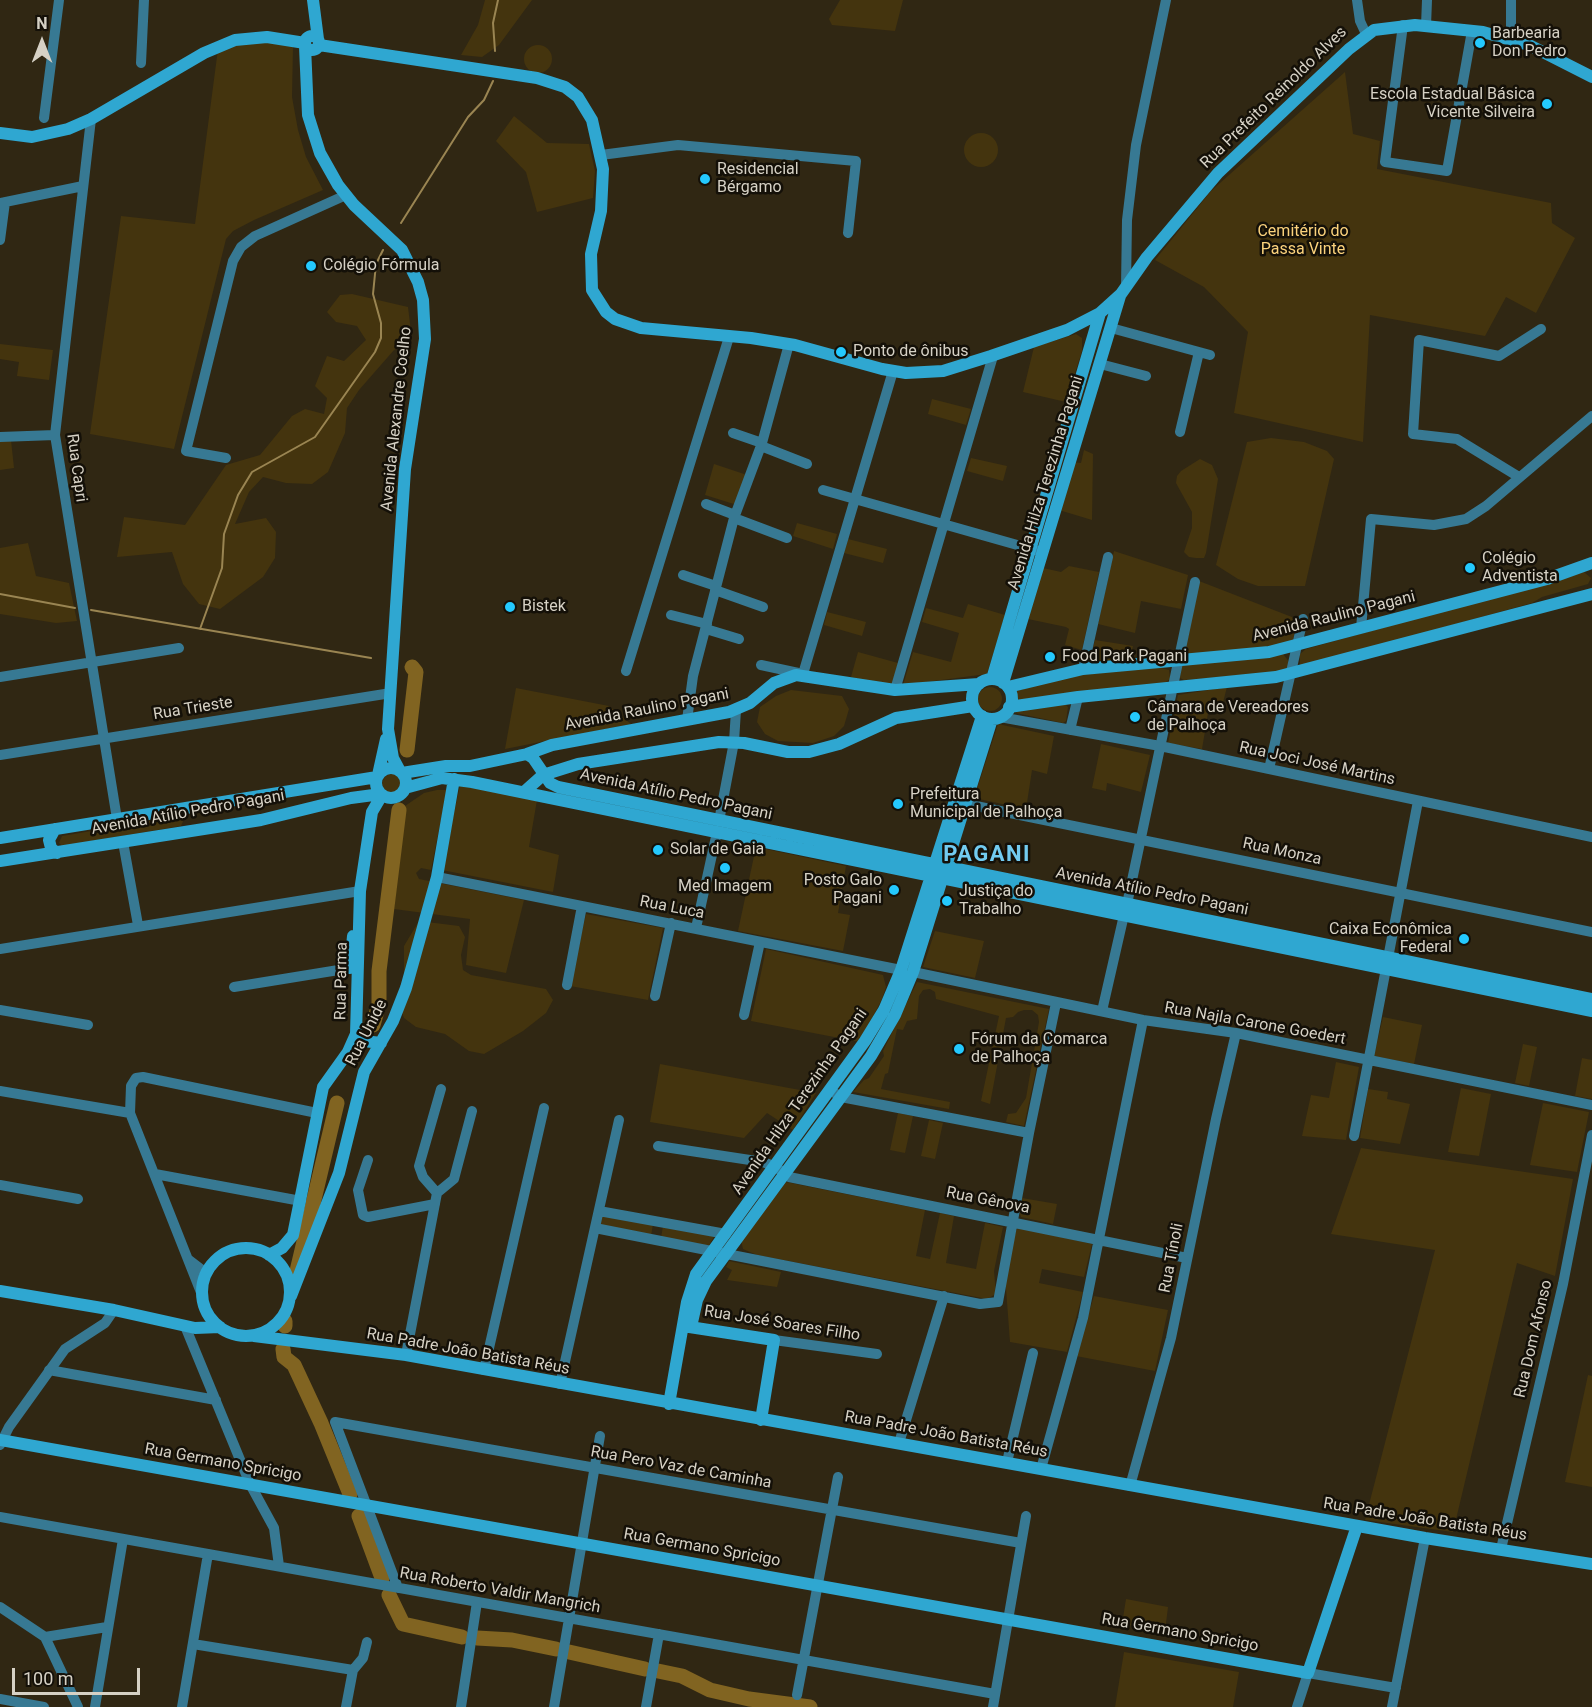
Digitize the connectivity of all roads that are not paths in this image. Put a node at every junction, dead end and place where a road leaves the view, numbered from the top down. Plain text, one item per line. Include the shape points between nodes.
1 (59, 0) edge
2 (144, 0) edge
3 (308, 0) edge
4 (314, 0) edge
5 (1166, 0) edge
6 (1357, 0) edge
7 (1426, 0) edge
8 (1511, 0) edge
9 (1403, 25) junction
10 (1426, 26) junction
11 (1472, 31) junction
12 (1366, 34) junction
13 (1511, 39) junction
14 (312, 43) junction
15 (141, 63) dead end
16 (1592, 77) edge
17 (44, 118) dead end
18 (91, 119) junction
19 (0, 133) edge
20 (601, 155) junction
21 (83, 186) junction
22 (346, 195) junction
23 (2, 202) edge
24 (848, 232) dead end
25 (0, 240) edge
26 (1123, 290) junction
27 (1100, 313) junction
28 (1541, 329) dead end
29 (1109, 332) junction
30 (729, 336) junction
31 (789, 344) junction
32 (1199, 352) junction
33 (1210, 355) dead end
34 (993, 356) junction
35 (1100, 364) junction
36 (893, 371) junction
37 (1146, 376) dead end
38 (1592, 416) edge
39 (1180, 432) dead end
40 (733, 434) dead end
41 (55, 435) junction
42 (0, 437) edge
43 (761, 444) junction
44 (226, 458) dead end
45 (807, 464) dead end
46 (1519, 477) junction
47 (823, 490) dead end
48 (854, 498) junction
49 (706, 504) dead end
50 (735, 517) junction
51 (945, 523) junction
52 (787, 538) dead end
53 (1036, 550) junction
54 (1108, 557) dead end
55 (1590, 567) edge
56 (682, 575) dead end
57 (1196, 582) dead end
58 (715, 588) junction
59 (1591, 593) edge
60 (763, 607) dead end
61 (671, 615) dead end
62 (1303, 619) dead end
63 (706, 626) junction
64 (1361, 628) junction
65 (739, 639) dead end
66 (1298, 646) junction
67 (179, 648) dead end
68 (1178, 661) junction
69 (92, 662) junction
70 (761, 666) dead end
71 (1083, 669) junction
72 (626, 671) dead end
73 (803, 674) junction
74 (1292, 674) junction
75 (0, 676) edge
76 (1001, 683) junction
77 (979, 684) junction
78 (1173, 687) junction
79 (895, 690) junction
80 (391, 693) junction
81 (1078, 697) junction
82 (973, 706) junction
83 (1010, 707) junction
84 (736, 710) junction
85 (991, 717) junction
86 (687, 720) junction
87 (388, 729) junction
88 (1070, 730) junction
89 (104, 738) junction
90 (734, 742) junction
91 (1160, 746) junction
92 (527, 754) junction
93 (0, 755) edge
94 (1269, 769) junction
95 (401, 772) junction
96 (543, 775) junction
97 (378, 776) junction
98 (454, 779) junction
99 (405, 789) junction
100 (524, 792) junction
101 (381, 795) junction
102 (260, 796) junction
103 (1418, 801) junction
104 (966, 804) junction
105 (183, 808) junction
106 (117, 819) junction
107 (261, 820) junction
108 (718, 826) junction
109 (55, 829) junction
110 (184, 832) junction
111 (1592, 837) edge
112 (0, 838) edge
113 (1140, 838) junction
114 (123, 842) junction
115 (57, 853) junction
116 (0, 861) edge
117 (939, 872) junction
118 (436, 876) junction
119 (360, 891) junction
120 (1402, 892) junction
121 (582, 906) junction
122 (1125, 909) junction
123 (671, 923) junction
124 (138, 925) junction
125 (696, 928) junction
126 (1592, 932) edge
127 (760, 942) junction
128 (0, 949) edge
129 (1387, 963) junction
130 (355, 968) junction
131 (907, 971) junction
132 (567, 985) dead end
133 (234, 987) dead end
134 (655, 996) dead end
135 (1592, 999) edge
136 (1056, 1003) junction
137 (0, 1010) edge
138 (1102, 1011) junction
139 (1592, 1011) edge
140 (744, 1015) dead end
141 (1143, 1020) junction
142 (88, 1025) dead end
143 (1236, 1033) junction
144 (356, 1034) junction
145 (381, 1043) junction
146 (345, 1057) junction
147 (1369, 1061) junction
148 (364, 1072) junction
149 (843, 1072) junction
150 (854, 1079) junction
151 (441, 1089) dead end
152 (830, 1090) junction
153 (0, 1091) edge
154 (841, 1097) junction
155 (1592, 1105) edge
156 (544, 1108) dead end
157 (472, 1111) dead end
158 (130, 1113) junction
159 (317, 1113) junction
160 (619, 1120) dead end
161 (1029, 1133) junction
162 (1592, 1135) edge
163 (1354, 1136) dead end
164 (658, 1146) dead end
165 (368, 1160) dead end
166 (780, 1170) junction
167 (154, 1174) junction
168 (0, 1185) edge
169 (436, 1198) junction
170 (78, 1199) dead end
171 (301, 1201) junction
172 (599, 1211) junction
173 (660, 1221) junction
174 (1012, 1221) junction
175 (595, 1228) junction
176 (726, 1234) junction
177 (1099, 1239) junction
178 (656, 1240) junction
179 (720, 1252) junction
180 (269, 1255) junction
181 (186, 1258) junction
182 (1187, 1258) junction
183 (206, 1273) junction
184 (0, 1291) edge
185 (202, 1295) junction
186 (291, 1296) junction
187 (944, 1296) junction
188 (114, 1310) junction
189 (208, 1314) junction
190 (279, 1322) junction
191 (687, 1326) junction
192 (190, 1327) junction
193 (220, 1327) junction
194 (254, 1336) junction
195 (774, 1340) junction
196 (295, 1341) junction
197 (1033, 1353) dead end
198 (877, 1354) dead end
199 (406, 1355) junction
200 (49, 1370) junction
201 (484, 1370) junction
202 (560, 1384) junction
203 (216, 1400) junction
204 (669, 1404) junction
205 (761, 1420) junction
206 (600, 1436) dead end
207 (1, 1442) edge
208 (899, 1443) junction
209 (1007, 1462) junction
210 (595, 1468) junction
211 (1041, 1469) junction
212 (838, 1477) dead end
213 (250, 1484) junction
214 (1130, 1486) junction
215 (366, 1505) junction
216 (832, 1510) junction
217 (1026, 1516) dead end
218 (0, 1517) edge
219 (1357, 1526) junction
220 (1425, 1538) junction
221 (123, 1539) junction
222 (582, 1543) junction
223 (1022, 1544) junction
224 (1501, 1549) junction
225 (208, 1554) junction
226 (1592, 1564) edge
227 (279, 1566) junction
228 (818, 1585) junction
229 (398, 1588) junction
230 (477, 1602) junction
231 (0, 1607) edge
232 (569, 1618) junction
233 (1008, 1619) junction
234 (107, 1627) junction
235 (659, 1634) junction
236 (45, 1637) junction
237 (367, 1642) dead end
238 (193, 1644) junction
239 (804, 1660) junction
240 (353, 1670) junction
241 (1308, 1672) junction
242 (1396, 1688) junction
243 (995, 1694) junction
244 (797, 1695) dead end
245 (0, 1699) edge
246 (44, 1707) edge
247 (78, 1707) edge
248 (95, 1707) edge
249 (182, 1707) edge
250 (346, 1707) edge
251 (461, 1707) edge
252 (554, 1707) edge
253 (646, 1707) edge
254 (993, 1707) edge
255 (1297, 1707) edge
256 (1392, 1707) edge

1 - 17 street
2 - 15 street
3 - 14 main road
4 - 14 main road
5 - 26 street via 1136,145
6 - 12 street
7 - 10 street
8 - 13 street
9 - 10 main road, Rua Prefeito Reinoldo Alves
9 - 11 street via 1385,162 1446,171
9 - 12 main road, Rua Prefeito Reinoldo Alves
10 - 11 main road, Rua Prefeito Reinoldo Alves
11 - 13 main road, Rua Prefeito Reinoldo Alves
12 - 26 main road, Rua Prefeito Reinoldo Alves via 1218,173
13 - 16 main road, Rua Prefeito Reinoldo Alves
14 - 18 main road, Rua Prefeito Reinoldo Alves via 251,37 221,44
14 - 20 main road, Rua Prefeito Reinoldo Alves via 537,78 565,87 587,107
14 - 22 main road, Avenida Alexandre Coelho via 306,78 308,115 326,166
18 - 19 main road, Rua Prefeito Reinoldo Alves via 47,135 18,137
18 - 21 street, Rua Capri
20 - 24 street via 678,144 856,161
20 - 30 main road, Rua Prefeito Reinoldo Alves via 602,198 590,267 592,290 598,302 615,319 641,328
21 - 23 street
21 - 41 street, Rua Capri
22 - 44 street via 255,236 242,246 233,261 186,451
22 - 80 main road, Avenida Alexandre Coelho via 402,250 423,300 424,339 405,469
23 - 25 street
26 - 27 main road, Rua Prefeito Reinoldo Alves
26 - 29 main road, Avenida Hilza Terezinha Pagani
27 - 29 main road
27 - 34 main road, Rua Prefeito Reinoldo Alves via 1067,330
27 - 53 main road, Avenida Hilza Terezinha Pagani
28 - 46 street via 1499,356 1419,340 1413,434 1457,439
29 - 32 street
29 - 35 main road, Avenida Hilza Terezinha Pagani
30 - 31 main road, Rua Prefeito Reinoldo Alves
30 - 72 street
31 - 36 main road, Rua Prefeito Reinoldo Alves
31 - 43 street
32 - 33 street
32 - 39 street
34 - 36 main road, Rua Prefeito Reinoldo Alves via 943,371
34 - 51 street
35 - 37 street
35 - 53 main road, Avenida Hilza Terezinha Pagani
36 - 48 street
38 - 46 street
40 - 43 street
41 - 42 street
41 - 69 street, Rua Capri
43 - 45 street
43 - 50 street
46 - 64 street via 1480,510 1456,523 1434,525 1371,519
47 - 48 street
48 - 51 street
48 - 73 street
49 - 50 street
50 - 52 street
50 - 58 street
51 - 53 street
51 - 79 street
53 - 76 main road, Avenida Hilza Terezinha Pagani
54 - 71 street
55 - 64 main road, Avenida Raulino Pagani
56 - 58 street
57 - 68 street
58 - 60 street
58 - 63 street
59 - 74 main road
61 - 63 street
62 - 66 street
63 - 65 street
63 - 86 street
64 - 66 main road, Avenida Raulino Pagani
66 - 68 main road, Avenida Raulino Pagani
66 - 74 street
67 - 69 street
68 - 71 main road, Avenida Raulino Pagani
68 - 78 street
69 - 75 street
69 - 89 street, Rua Capri
70 - 73 street
71 - 76 main road, Avenida Raulino Pagani
73 - 79 main road, Avenida Raulino Pagani
73 - 84 main road, Avenida Raulino Pagani via 774,683
74 - 78 main road
74 - 94 street
76 - 77 main road
76 - 83 main road via 1011,698
77 - 79 main road, Avenida Raulino Pagani
77 - 82 main road via 973,692
78 - 81 main road
78 - 91 street
80 - 87 main road, Avenida Alexandre Coelho
80 - 89 street, Rua Trieste
81 - 83 main road
81 - 88 street
82 - 85 main road
82 - 90 main road via 896,718 819,751 788,752
83 - 85 main road
84 - 86 main road, Avenida Raulino Pagani
84 - 90 street
85 - 88 street, Rua Joci José Martins
85 - 104 main road, Avenida Hilza Terezinha Pagani
85 - 117 main road, Avenida Hilza Terezinha Pagani
86 - 92 main road, Avenida Raulino Pagani via 552,745
87 - 95 main road, Avenida Alexandre Coelho via 393,758
87 - 97 main road, Avenida Alexandre Coelho
88 - 91 street, Rua Joci José Martins
89 - 93 street, Rua Trieste
89 - 106 street, Rua Capri
90 - 96 main road via 695,744 578,764
90 - 108 street
91 - 94 street, Rua Joci José Martins
91 - 113 street
92 - 95 main road via 470,766
92 - 96 main road, Avenida Atílio Pedro Pagani
94 - 103 street, Rua Joci José Martins
95 - 97 main road via 390,768
95 - 99 main road via 406,780
96 - 100 main road
96 - 108 main road, Avenida Atílio Pedro Pagani via 558,787
97 - 101 main road via 376,786
97 - 102 main road, Avenida Atílio Pedro Pagani
98 - 99 main road, Avenida Atílio Pedro Pagani via 433,779
98 - 100 main road, Avenida Atílio Pedro Pagani
98 - 118 main road, Rua Unide
99 - 101 main road via 397,797
100 - 108 main road, Avenida Atílio Pedro Pagani
101 - 107 main road, Avenida Atílio Pedro Pagani via 351,798
101 - 119 main road, Rua Parma via 372,812
102 - 105 main road, Avenida Atílio Pedro Pagani
102 - 107 main road via 255,808
103 - 111 street, Rua Joci José Martins
103 - 120 street
104 - 113 street, Rua Monza
104 - 117 main road, Avenida Hilza Terezinha Pagani
105 - 106 main road, Avenida Atílio Pedro Pagani
105 - 110 main road via 189,818
106 - 109 main road, Avenida Atílio Pedro Pagani
107 - 110 main road, Avenida Atílio Pedro Pagani
108 - 117 main road, Avenida Atílio Pedro Pagani
108 - 125 street
109 - 112 main road, Avenida Atílio Pedro Pagani
109 - 115 main road via 49,840
110 - 114 main road, Avenida Atílio Pedro Pagani
113 - 120 street, Rua Monza
113 - 122 street
114 - 115 main road, Avenida Atílio Pedro Pagani
114 - 124 street
115 - 116 main road, Avenida Atílio Pedro Pagani
117 - 122 main road, Avenida Atílio Pedro Pagani
117 - 131 main road, Avenida Hilza Terezinha Pagani
118 - 121 street, Rua Luca
118 - 145 main road, Rua Unide via 406,988
119 - 124 street
119 - 130 main road, Rua Parma
120 - 126 street, Rua Monza
120 - 129 street
121 - 123 street, Rua Luca
121 - 132 street
122 - 129 main road, Avenida Atílio Pedro Pagani
122 - 138 street
123 - 125 street, Rua Luca
123 - 134 street
124 - 128 street
125 - 127 street, Rua Luca
127 - 131 street, Rua Luca
127 - 140 street
129 - 135 main road, Avenida Atílio Pedro Pagani
129 - 139 main road, Avenida Atílio Pedro Pagani
129 - 147 street
130 - 133 street
130 - 144 main road, Rua Parma
131 - 136 street, Rua Najla Carone Goedert
131 - 149 main road, Avenida Hilza Terezinha Pagani
131 - 150 main road, Avenida Hilza Terezinha Pagani via 884,1036
136 - 138 street, Rua Najla Carone Goedert
136 - 161 street
137 - 142 street
138 - 141 street, Rua Najla Carone Goedert
141 - 143 street, Rua Najla Carone Goedert
141 - 177 street
143 - 147 street, Rua Najla Carone Goedert
143 - 182 street, Rua Tínoli
144 - 145 main road via 364,1041
144 - 146 main road, Rua Parma
145 - 148 main road, Rua Unide
146 - 148 main road via 361,1064
146 - 159 main road, Rua Parma via 323,1087
147 - 155 street, Rua Najla Carone Goedert
147 - 163 street
148 - 186 main road, Rua Unide via 339,1173
149 - 150 main road
149 - 152 main road, Avenida Hilza Terezinha Pagani
150 - 154 main road, Avenida Hilza Terezinha Pagani
151 - 169 street via 419,1166
152 - 154 street
152 - 166 main road, Avenida Hilza Terezinha Pagani
153 - 158 street
154 - 161 street
154 - 166 main road, Avenida Hilza Terezinha Pagani
156 - 201 street
157 - 169 street via 454,1179
158 - 159 street via 131,1086 136,1078 143,1077
158 - 167 street
159 - 171 main road, Rua Parma
160 - 172 street
161 - 174 street
162 - 224 street, Rua Dom Afonso via 1563,1284
164 - 166 street, Rua Gênova via 763,1162
165 - 169 street via 358,1190 363,1215 368,1217
166 - 174 street, Rua Gênova via 789,1177
166 - 176 main road, Avenida Hilza Terezinha Pagani
166 - 179 main road, Avenida Hilza Terezinha Pagani
167 - 171 street
167 - 181 street
168 - 170 street
169 - 199 street
171 - 180 main road, Rua Parma via 293,1235
172 - 173 street
172 - 175 street
173 - 176 street
173 - 178 street
174 - 177 street, Rua Gênova
174 - 187 street via 998,1302 980,1304
175 - 178 street
175 - 202 street
176 - 179 main road, Avenida Hilza Terezinha Pagani
177 - 182 street, Rua Gênova
177 - 211 street via 1083,1318
178 - 179 street
179 - 187 street
179 - 191 main road, Avenida Hilza Terezinha Pagani via 692,1283
180 - 183 main road via 252,1248 235,1250 221,1256
180 - 186 main road via 286,1272
181 - 183 street
181 - 185 street
182 - 214 street, Rua Tínoli via 1169,1346
183 - 185 main road
184 - 188 main road
185 - 189 main road
186 - 190 main road
187 - 208 street
188 - 192 main road
188 - 200 street via 105,1323 65,1349
189 - 192 main road
189 - 193 main road
190 - 194 main road
190 - 196 main road
191 - 195 main road, Rua José Soares Filho
191 - 204 main road, Avenida Hilza Terezinha Pagani
192 - 193 main road
192 - 203 street
193 - 194 main road via 234,1334
194 - 196 main road, Rua Padre João Batista Réus
195 - 198 street, Rua José Soares Filho
195 - 205 main road
196 - 199 main road, Rua Padre João Batista Réus
197 - 209 street
199 - 201 main road, Rua Padre João Batista Réus
200 - 203 street
200 - 207 street
201 - 202 main road, Rua Padre João Batista Réus
202 - 204 main road, Rua Padre João Batista Réus
203 - 213 street
204 - 205 main road, Rua Padre João Batista Réus
205 - 208 main road, Rua Padre João Batista Réus
206 - 210 street
207 - 213 main road, Rua Germano Spricigo
208 - 209 main road, Rua Padre João Batista Réus
209 - 211 main road, Rua Padre João Batista Réus
210 - 215 street, Rua Pero Vaz de Caminha via 334,1422
210 - 216 street, Rua Pero Vaz de Caminha
210 - 222 street
211 - 214 main road, Rua Padre João Batista Réus
212 - 216 street
213 - 215 main road, Rua Germano Spricigo
213 - 227 street via 274,1528
214 - 219 main road, Rua Padre João Batista Réus
215 - 222 main road, Rua Germano Spricigo
215 - 229 street
216 - 223 street, Rua Pero Vaz de Caminha
216 - 228 street
217 - 223 street
218 - 221 street, Rua Roberto Valdir Mangrich
219 - 220 main road, Rua Padre João Batista Réus
219 - 241 main road
220 - 224 main road, Rua Padre João Batista Réus
220 - 242 street
221 - 225 street, Rua Roberto Valdir Mangrich
221 - 234 street
222 - 228 main road, Rua Germano Spricigo
222 - 232 street
223 - 233 street
224 - 226 main road, Rua Padre João Batista Réus
225 - 227 street, Rua Roberto Valdir Mangrich
225 - 238 street
227 - 229 street, Rua Roberto Valdir Mangrich
228 - 233 main road, Rua Germano Spricigo
228 - 239 street
229 - 230 street, Rua Roberto Valdir Mangrich
230 - 232 street, Rua Roberto Valdir Mangrich
230 - 251 street
231 - 236 street
232 - 235 street, Rua Roberto Valdir Mangrich
232 - 252 street
233 - 241 main road, Rua Germano Spricigo
233 - 243 street
234 - 236 street
234 - 248 street
235 - 239 street, Rua Roberto Valdir Mangrich
235 - 253 street
236 - 247 street
237 - 240 street via 363,1658
238 - 240 street
238 - 249 street
239 - 243 street, Rua Roberto Valdir Mangrich
239 - 244 street
240 - 250 street
241 - 242 street, Rua Germano Spricigo
241 - 255 street
242 - 256 street
243 - 254 street
245 - 246 street

